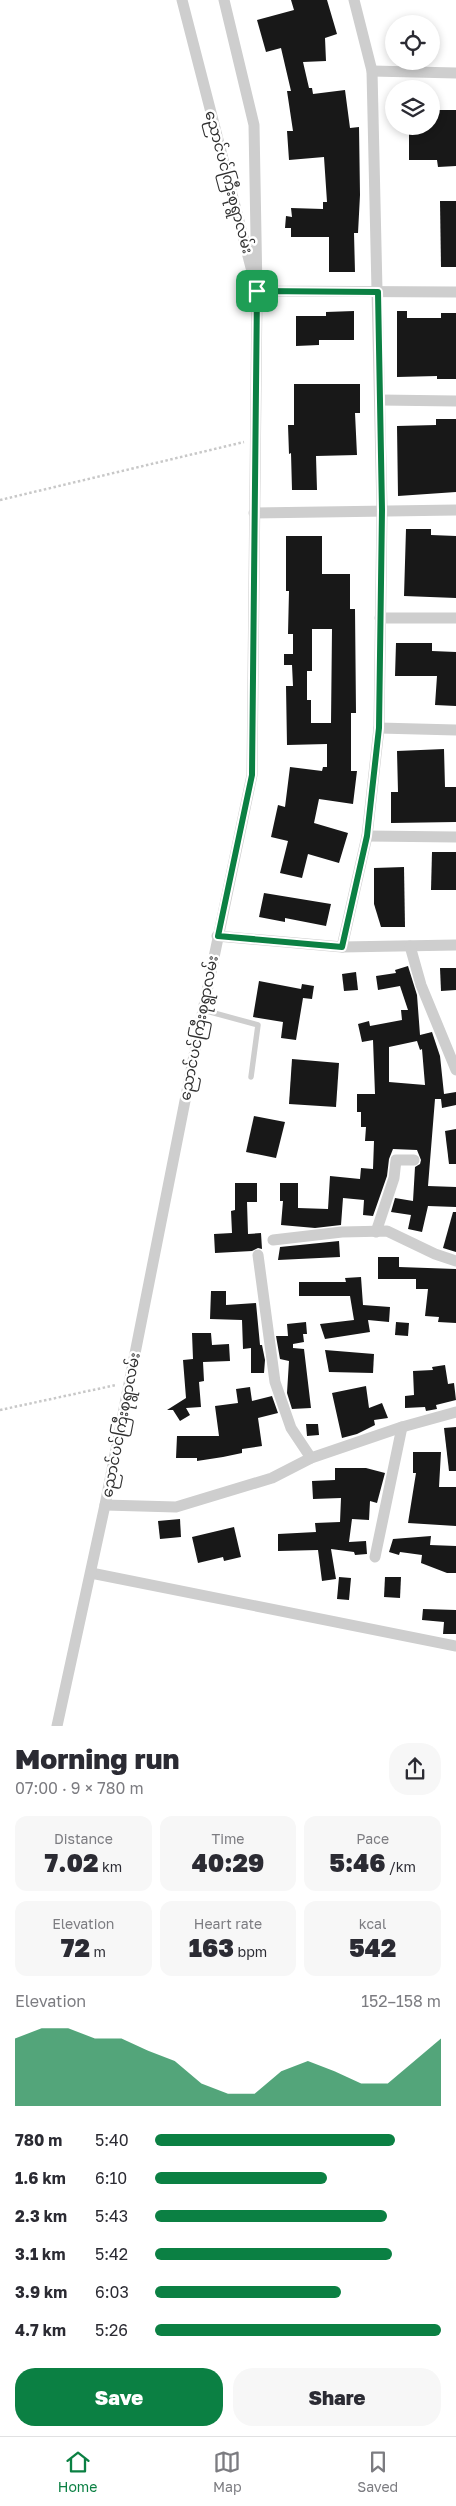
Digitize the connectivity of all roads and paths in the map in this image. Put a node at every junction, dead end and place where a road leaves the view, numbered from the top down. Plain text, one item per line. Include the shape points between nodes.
1 (182, 0) edge
2 (224, 0) edge
3 (354, 0) edge
4 (372, 71) junction
5 (456, 73) edge
6 (257, 291) junction
7 (378, 292) junction
8 (456, 292) edge
9 (380, 400) junction
10 (456, 401) edge
11 (255, 440) junction
12 (0, 500) edge
13 (382, 510) junction
14 (456, 510) edge
15 (254, 513) junction
16 (380, 618) junction
17 (456, 618) edge
18 (379, 728) junction
19 (456, 730) edge
20 (367, 836) junction
21 (456, 837) edge
22 (218, 936) junction
23 (456, 945) edge
24 (410, 946) junction
25 (342, 947) junction
26 (203, 1010) junction
27 (456, 1070) edge
28 (251, 1077) dead end
29 (414, 1160) dead end
30 (376, 1232) junction
31 (273, 1240) dead end
32 (258, 1255) dead end
33 (456, 1261) edge
34 (129, 1382) junction
35 (0, 1410) edge
36 (456, 1412) edge
37 (402, 1427) junction
38 (310, 1458) junction
39 (105, 1505) junction
40 (375, 1557) dead end
41 (91, 1572) junction
42 (456, 1646) edge
43 (57, 1726) edge

1 - 6 street, ညောင်ပင်ကြီးစုရွာလမ်း
2 - 6 street via 254,125
3 - 4 street
4 - 5 street
4 - 7 street
6 - 7 street
6 - 11 street, ညောင်ပင်ကြီးစုရွာလမ်း
7 - 8 street
7 - 9 street
9 - 10 street
9 - 13 street
11 - 12 path
11 - 15 street, ညောင်ပင်ကြီးစုရွာလမ်း
13 - 14 street
13 - 15 street
13 - 16 street
15 - 22 street, ညောင်ပင်ကြီးစုရွာလမ်း via 252,775
16 - 17 street
16 - 18 street
18 - 19 street
18 - 20 street
20 - 21 street
20 - 25 street
22 - 25 street
22 - 26 street, ညောင်ပင်ကြီးစုရွာလမ်း
23 - 24 street
24 - 25 street
24 - 27 street via 421,985
26 - 28 lane via 258,1025
26 - 34 street, ညောင်ပင်ကြီးစုရွာလမ်း
29 - 30 street via 396,1160 394,1178
30 - 31 street via 342,1232
30 - 33 street via 387,1231
32 - 38 street via 275,1382 291,1428
34 - 35 path
34 - 39 street, ညောင်ပင်ကြီးစုရွာလမ်း
36 - 37 street
37 - 38 street
37 - 40 street
38 - 39 street via 272,1478 176,1507
39 - 41 street, ညောင်ပင်ကြီးစုရွာလမ်း
41 - 42 street
41 - 43 street, ညောင်ပင်ကြီးစုရွာလမ်း

